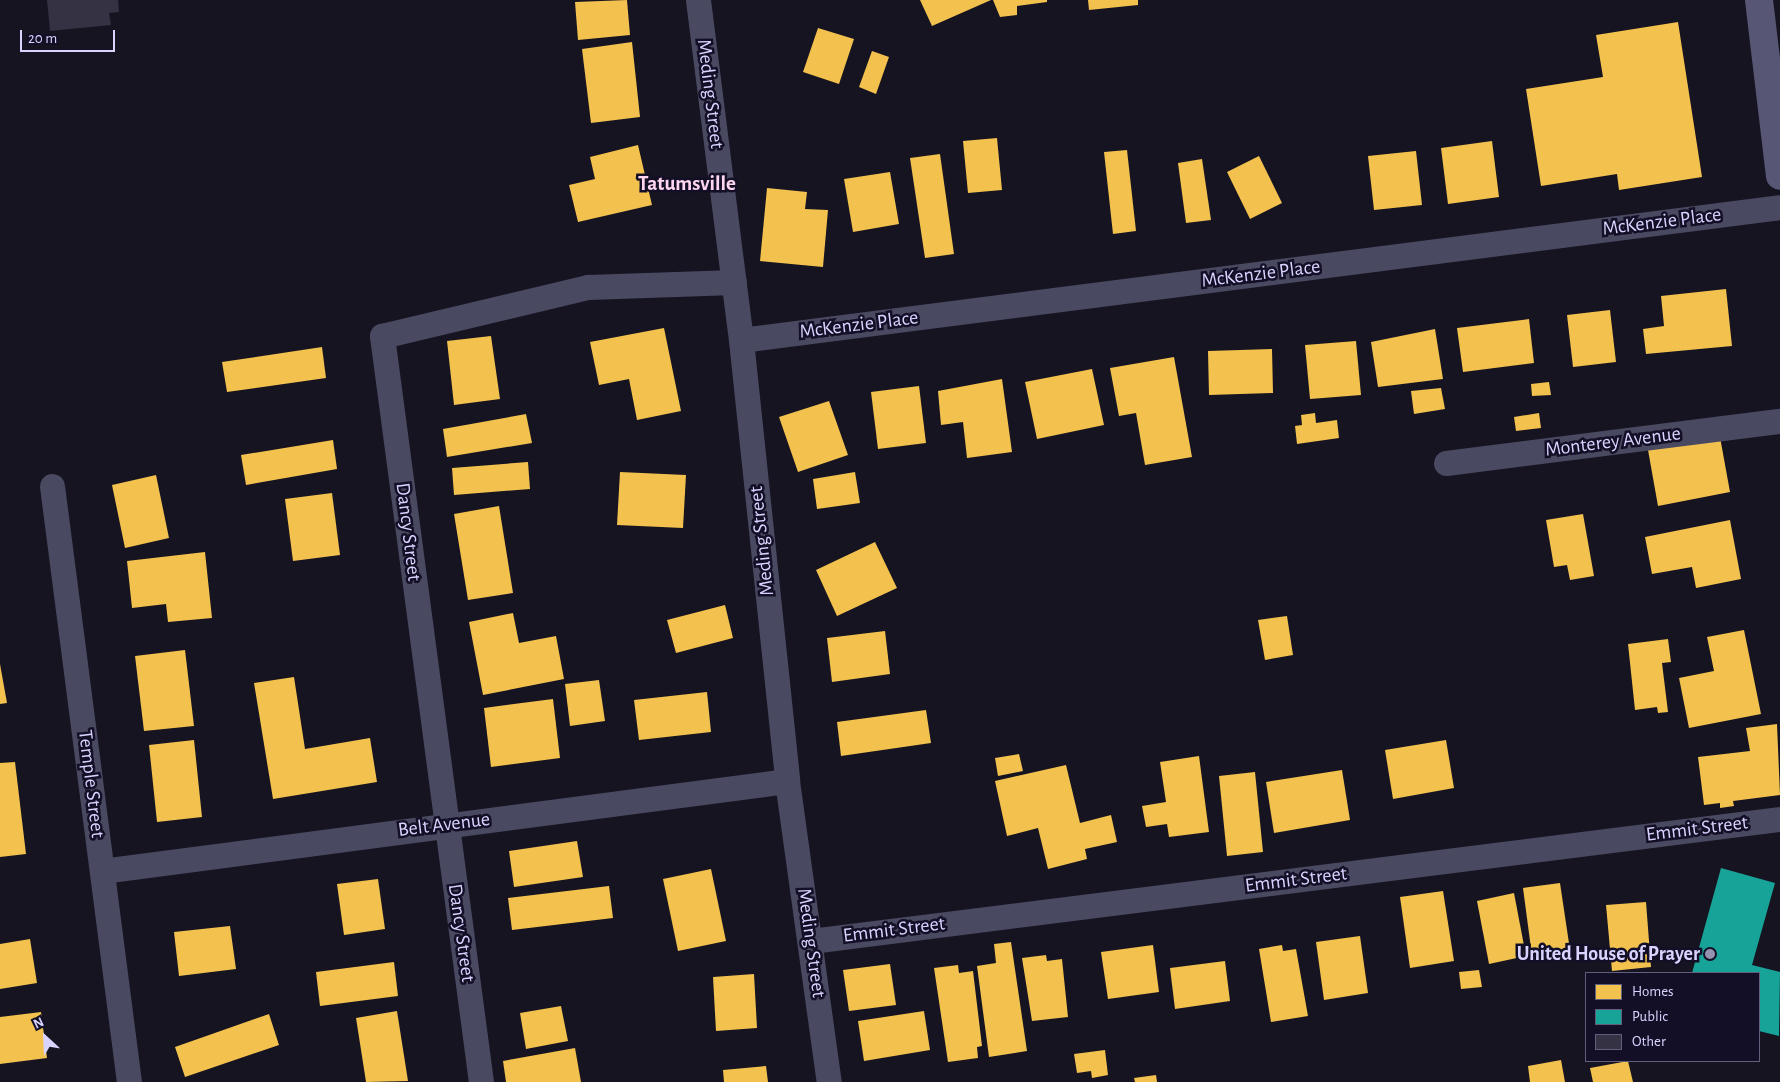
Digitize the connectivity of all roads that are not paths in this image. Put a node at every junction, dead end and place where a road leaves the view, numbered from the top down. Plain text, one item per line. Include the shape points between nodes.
1 (698, 0) edge
2 (1759, 0) edge
3 (1780, 176) edge
4 (1780, 208) edge
5 (734, 282) junction
6 (741, 340) junction
7 (1780, 421) edge
8 (1446, 463) dead end
9 (52, 486) dead end
10 (786, 781) junction
11 (1780, 819) edge
12 (446, 824) junction
13 (102, 871) junction
14 (811, 941) junction
15 (130, 1082) edge
16 (481, 1082) edge
17 (829, 1082) edge

1 - 5 street, Meding Street
2 - 3 main road
4 - 6 street, McKenzie Place
5 - 6 street, Meding Street
5 - 12 street, Dancy Street via 588,287 382,336
6 - 10 street, Meding Street
7 - 8 street, Monterey Avenue
9 - 13 street, Temple Street
10 - 12 street, Belt Avenue
10 - 14 street, Meding Street
11 - 14 street, Emmit Street
12 - 13 street, Belt Avenue
12 - 16 street, Dancy Street
13 - 15 street, Temple Street
14 - 17 street, Meding Street

